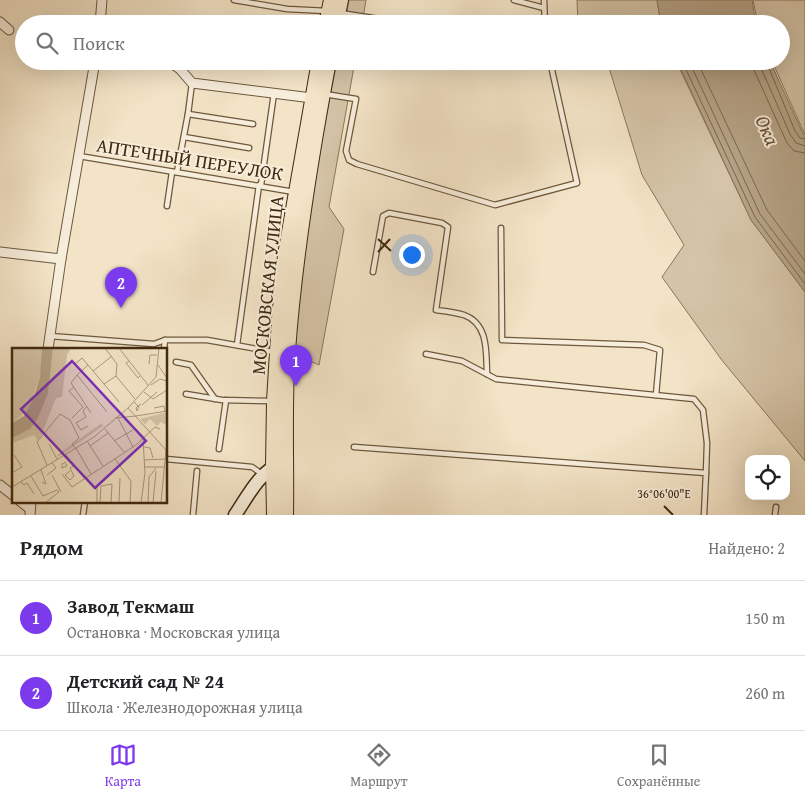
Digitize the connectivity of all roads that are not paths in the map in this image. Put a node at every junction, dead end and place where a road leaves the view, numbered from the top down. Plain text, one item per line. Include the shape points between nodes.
1 (102, 0) edge
2 (234, 0) edge
3 (514, 0) edge
4 (544, 0) edge
5 (252, 2) edge
6 (544, 8) junction
7 (334, 12) edge
8 (101, 15) edge
9 (354, 15) edge
10 (544, 15) edge
11 (0, 22) edge
12 (9, 30) dead end
13 (93, 70) edge
14 (182, 70) edge
15 (318, 70) edge
16 (326, 70) edge
17 (552, 70) edge
18 (192, 83) junction
19 (274, 93) junction
20 (317, 96) junction
21 (188, 114) junction
22 (253, 124) dead end
23 (184, 137) junction
24 (249, 148) dead end
25 (79, 156) junction
26 (174, 172) junction
27 (260, 185) junction
28 (295, 192) junction
29 (166, 206) dead end
30 (502, 228) dead end
31 (0, 252) edge
32 (61, 259) junction
33 (373, 272) dead end
34 (50, 336) junction
35 (164, 340) junction
36 (237, 345) junction
37 (48, 348) edge
38 (164, 348) edge
39 (276, 352) junction
40 (426, 354) dead end
41 (176, 362) dead end
42 (487, 374) junction
43 (186, 394) dead end
44 (656, 395) junction
45 (215, 399) junction
46 (226, 400) junction
47 (274, 401) junction
48 (354, 447) dead end
49 (219, 449) dead end
50 (168, 459) edge
51 (274, 468) junction
52 (198, 471) dead end
53 (706, 473) junction
54 (0, 485) edge
55 (12, 494) edge
56 (85, 502) edge
57 (776, 507) dead end
58 (83, 515) edge
59 (192, 515) edge
60 (235, 515) edge
61 (274, 515) edge
62 (286, 515) edge
63 (704, 515) edge
64 (775, 515) edge

1 - 8 street
2 - 5 lane
3 - 6 lane
4 - 6 lane
5 - 7 lane
6 - 10 lane
7 - 9 lane
11 - 12 street
13 - 25 street
14 - 18 street
15 - 20 main road, МОСКОВСКАЯ УЛИЦА
16 - 20 main road, МОСКОВСКАЯ УЛИЦА
17 - 20 lane via 577,183 495,205 349,160 346,151 356,99
18 - 19 street
18 - 21 lane
19 - 20 street
19 - 27 lane
20 - 28 main road, МОСКОВСКАЯ УЛИЦА
20 - 51 main road, МОСКОВСКАЯ УЛИЦА
21 - 22 lane
21 - 23 lane
23 - 24 lane
23 - 26 lane
25 - 26 lane, АПТЕЧНЫЙ ПЕРЕУЛОК
25 - 32 street
26 - 27 lane, АПТЕЧНЫЙ ПЕРЕУЛОК
26 - 29 lane
27 - 28 lane, АПТЕЧНЫЙ ПЕРЕУЛОК
27 - 36 lane
28 - 39 main road, МОСКОВСКАЯ УЛИЦА
30 - 44 lane via 502,340 644,344 660,350
31 - 32 street
32 - 34 street
33 - 42 lane via 383,216 389,213 442,223 448,227 436,310 465,316 479,325 486,341
34 - 35 lane via 154,344
34 - 37 street
35 - 36 lane via 207,340
35 - 38 lane
36 - 39 lane
39 - 47 main road, МОСКОВСКАЯ УЛИЦА
40 - 42 lane via 462,361
41 - 45 lane via 191,364
42 - 44 lane via 496,379
43 - 45 lane
44 - 53 lane via 694,399 703,410
45 - 46 lane
46 - 47 lane
46 - 49 lane
47 - 51 main road, МОСКОВСКАЯ УЛИЦА
48 - 53 lane
50 - 51 lane
51 - 60 main road
51 - 61 main road, МОСКОВСКАЯ УЛИЦА
51 - 62 main road, МОСКОВСКАЯ УЛИЦА
52 - 59 lane
53 - 63 lane
54 - 55 street
56 - 58 lane
57 - 64 lane

